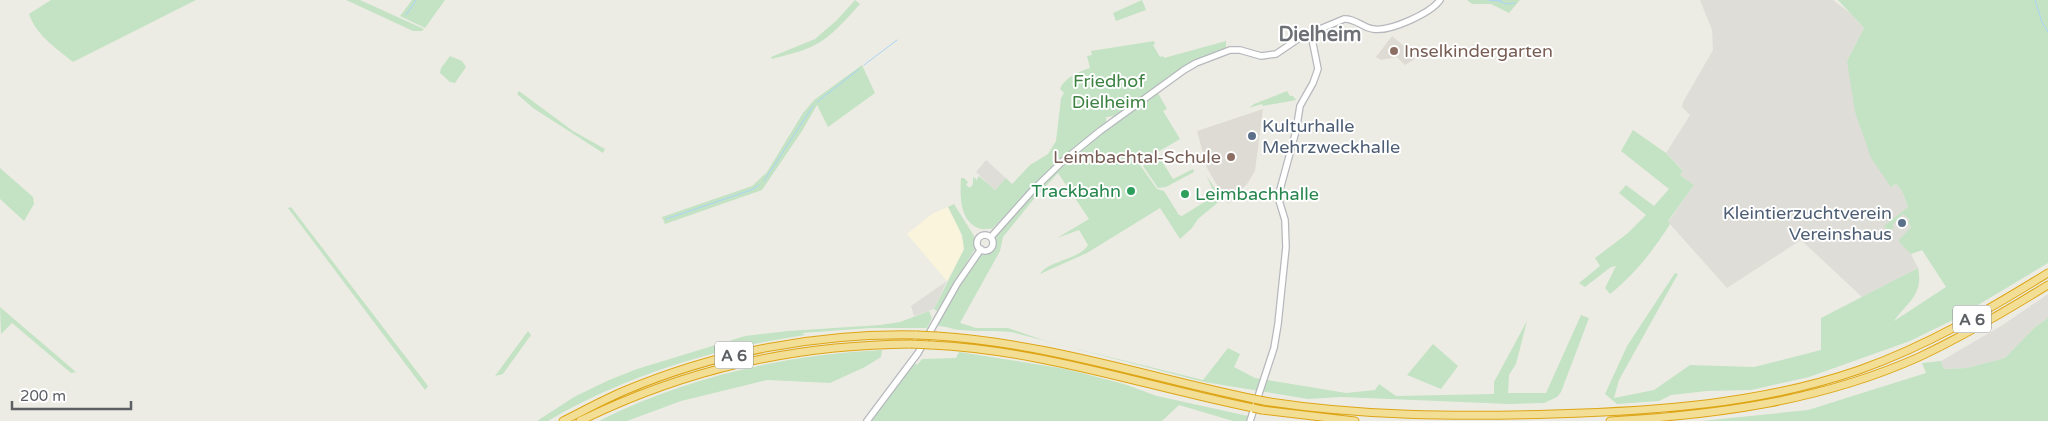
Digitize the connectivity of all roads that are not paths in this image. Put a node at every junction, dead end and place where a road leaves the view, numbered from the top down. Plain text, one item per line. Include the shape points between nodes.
1 (1440, 0) edge
2 (1311, 34) junction
3 (991, 237) junction
4 (981, 249) junction
5 (2048, 273) edge
6 (2048, 285) edge
7 (563, 421) edge
8 (580, 421) edge
9 (867, 421) edge
10 (1250, 421) edge
11 (1355, 421) edge
12 (1610, 421) edge

1 - 2 street via 1428,11 1389,28 1372,29 1348,19
2 - 3 street via 1301,36 1276,54 1261,56 1235,50 1196,63 1100,131 1050,173
2 - 10 street via 1318,69 1300,106 1278,197 1285,220 1286,247 1278,324 1274,348
3 - 4 street via 993,241 989,250
3 - 4 street via 984,235 978,239
4 - 9 street via 918,353
5 - 7 highway, A 6, bridge via 1970,320 1889,358 1815,384 1703,404 1519,415 1333,410 1254,399 1040,348 992,340 865,335 820,339 732,356 636,386
6 - 12 highway, A 6 via 1976,328 1890,368 1827,390 1756,406
8 - 11 highway, A 6, bridge via 645,392 735,364 821,349 911,344 977,348 1044,359 1262,410

